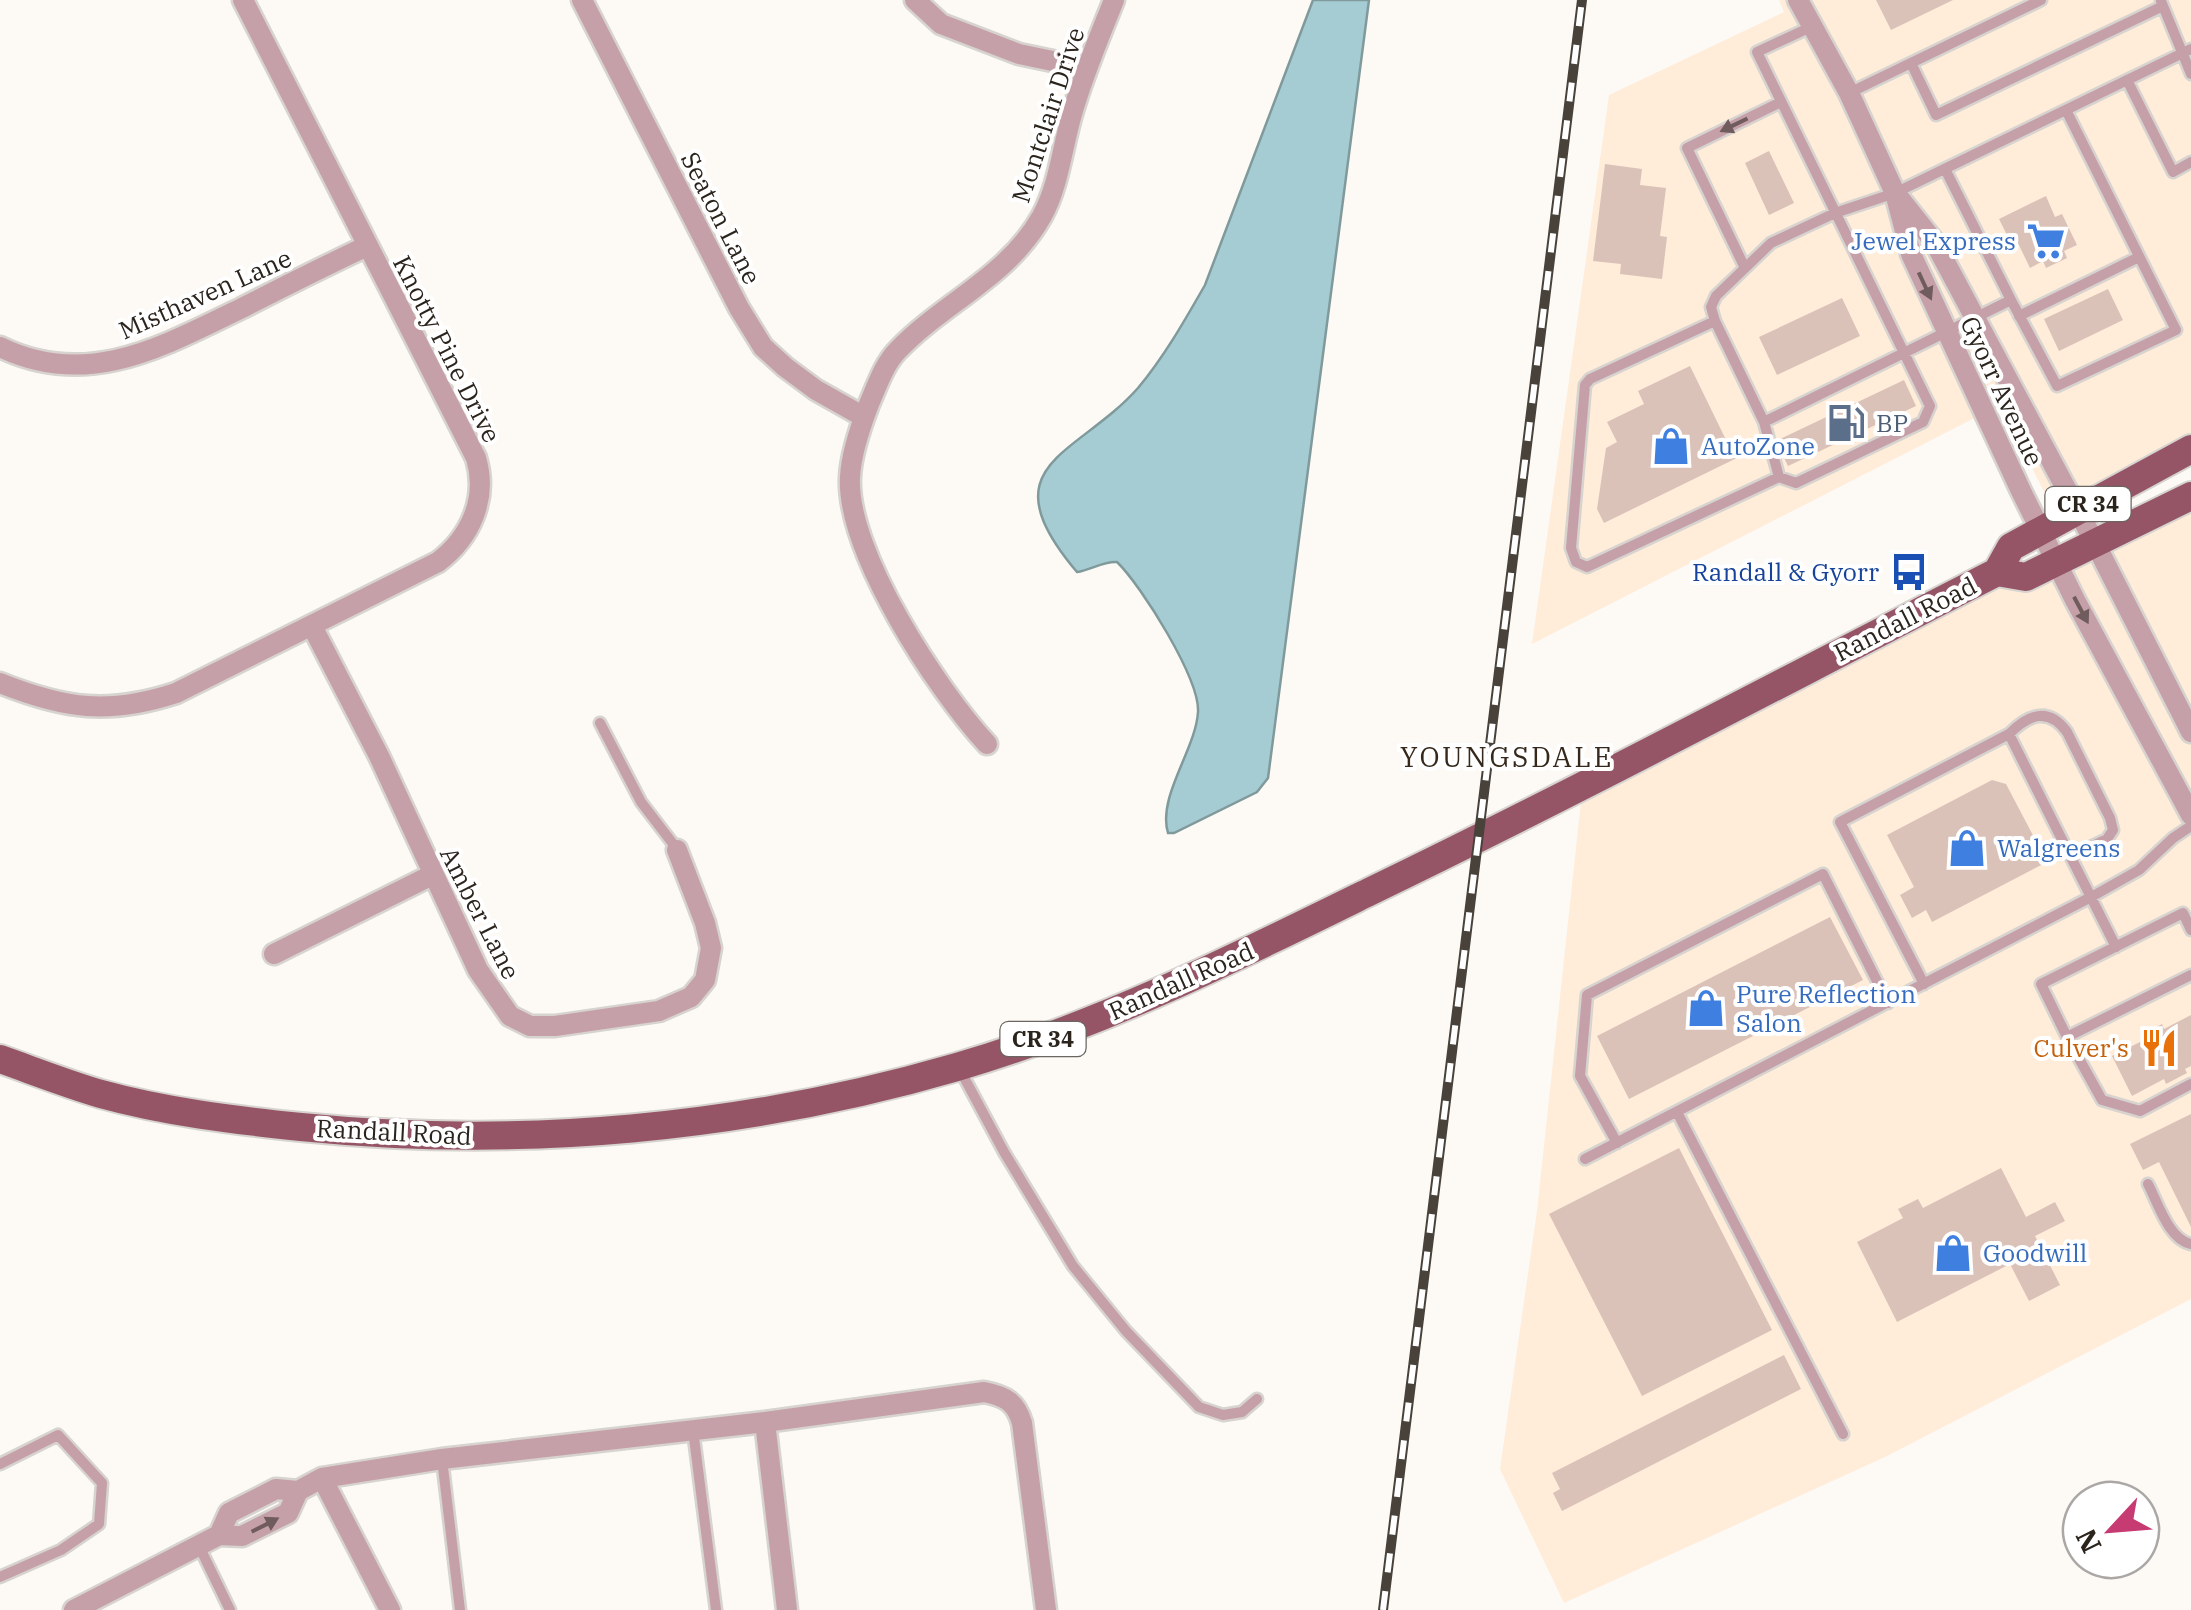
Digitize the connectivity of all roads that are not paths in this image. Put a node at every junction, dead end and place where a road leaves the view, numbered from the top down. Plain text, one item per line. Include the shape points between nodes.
1 (243, 0) edge
2 (582, 0) edge
3 (915, 0) edge
4 (1114, 0) edge
5 (1798, 0) edge
6 (2042, 0) edge
7 (2162, 3) edge
8 (1811, 26) junction
9 (2186, 51) edge
10 (1911, 63) junction
11 (1086, 68) junction
12 (2191, 74) edge
13 (2126, 80) junction
14 (1850, 94) junction
15 (1781, 102) junction
16 (2066, 110) junction
17 (2191, 162) edge
18 (1945, 169) junction
19 (1896, 193) junction
20 (1835, 212) junction
21 (367, 246) junction
22 (2139, 257) junction
23 (1745, 268) junction
24 (2011, 300) junction
25 (2019, 316) junction
26 (1975, 318) junction
27 (1714, 321) junction
28 (1947, 332) junction
29 (0, 347) edge
30 (1905, 354) junction
31 (864, 416) junction
32 (1764, 422) junction
33 (2191, 449) edge
34 (1778, 477) junction
35 (2191, 496) edge
36 (2077, 510) junction
37 (2040, 530) junction
38 (2094, 541) junction
39 (2056, 561) junction
40 (1997, 572) junction
41 (312, 626) junction
42 (0, 683) edge
43 (600, 723) dead end
44 (2191, 732) edge
45 (2009, 734) junction
46 (988, 744) dead end
47 (2191, 815) edge
48 (2191, 826) edge
49 (677, 850) joint
50 (2072, 856) junction
51 (432, 875) junction
52 (2093, 896) junction
53 (2191, 930) edge
54 (2116, 946) junction
55 (274, 954) dead end
56 (2191, 975) edge
57 (1924, 984) junction
58 (1888, 1003) junction
59 (2068, 1037) junction
60 (0, 1059) edge
61 (958, 1066) junction
62 (2191, 1084) edge
63 (1677, 1112) junction
64 (1616, 1143) junction
65 (1585, 1159) dead end
66 (2148, 1184) dead end
67 (2191, 1244) edge
68 (1257, 1399) dead end
69 (765, 1422) junction
70 (692, 1430) junction
71 (1843, 1434) dead end
72 (442, 1459) junction
73 (0, 1464) edge
74 (322, 1478) junction
75 (199, 1546) junction
76 (0, 1577) edge
77 (74, 1610) edge
78 (230, 1610) edge
79 (390, 1610) edge
80 (460, 1610) edge
81 (716, 1610) edge
82 (786, 1610) edge
83 (1046, 1610) edge

1 - 21 street, Knotty Pine Drive
2 - 31 street, Seaton Lane via 763,346 816,390
3 - 11 street via 941,24 1020,54
4 - 11 street, Montclair Drive
5 - 8 street, Gyorr Avenue
6 - 10 lane
7 - 9 lane
7 - 10 lane via 1936,115
8 - 14 street, Gyorr Avenue
8 - 15 lane via 1757,52
9 - 12 lane
9 - 13 lane
10 - 14 lane
11 - 31 street, Montclair Drive via 1043,215 1003,266 894,353
13 - 16 lane
13 - 17 lane via 2172,172
14 - 19 street, Gyorr Avenue
15 - 20 lane
15 -> 23 lane via 1687,148
16 - 18 lane
16 - 22 lane
18 - 19 lane
18 - 24 lane
19 - 20 lane
19 - 26 street, Gyorr Avenue via 1935,243
19 -> 28 street, Gyorr Avenue via 1911,254
20 - 23 lane via 1771,243
20 - 30 lane
21 - 29 street, Misthaven Lane via 129,358 77,365 37,361
21 - 41 street, Knotty Pine Drive via 482,479 474,517 454,550
22 - 25 lane
22 - 25 lane via 2176,330 2056,386
23 - 27 lane via 1716,296
24 - 25 lane
24 - 26 lane
26 - 28 lane
26 - 36 street, Gyorr Avenue
27 - 32 lane
27 - 34 lane via 1585,385 1571,548 1576,562 1587,568
28 - 30 lane
28 - 37 street, Gyorr Avenue
30 - 32 lane
30 - 34 lane via 1930,406 1923,422 1796,484
31 - 46 street, Montclair Drive via 850,478 873,569 921,656
32 - 34 lane
33 - 36 main road, Randall Road / CR 34
35 - 38 main road, Randall Road / CR 34
36 - 37 main road, Randall Road / CR 34
36 - 38 street, Gyorr Avenue
37 - 39 street, Gyorr Avenue
37 - 40 main road, Randall Road / CR 34 via 2011,546
38 - 39 main road, Randall Road / CR 34
38 - 44 street, Gyorr Avenue
39 - 40 main road, Randall Road / CR 34 via 2026,577
39 -> 47 street, Gyorr Avenue
40 - 61 main road, Randall Road / CR 34 via 1226,962 1090,1022
41 - 42 street, Knotty Pine Drive via 143,704 108,708 44,701
41 - 51 street, Amber Lane
43 - 49 lane via 641,802
45 - 50 lane
45 - 50 lane via 2035,715 2060,722 2067,732 2113,830 2107,840
45 - 57 lane via 1840,822
48 - 52 lane via 2139,870
49 - 51 street, Amber Lane via 708,936 705,980 676,1006 555,1026 530,1026 495,999
50 - 52 lane
51 - 55 street
52 - 54 lane
52 - 57 lane
53 - 54 lane via 2183,913
54 - 59 lane via 2041,984
56 - 59 lane
57 - 58 lane
58 - 63 lane
58 - 64 lane via 1823,874 1604,986 1587,995 1580,1076
59 - 62 lane via 2102,1100 2140,1111
60 - 61 main road, Randall Road / CR 34 via 102,1094 209,1117 351,1132 499,1137 727,1117 874,1090
61 - 68 lane via 1073,1266 1126,1331 1199,1407 1223,1415 1242,1412
63 - 64 lane
63 - 71 lane
64 - 65 lane
66 - 67 lane via 2176,1237
69 - 70 street
69 - 82 street
69 - 83 street via 984,1392 1003,1396 1022,1423
70 - 72 street
70 - 81 lane
72 - 74 street
72 - 80 lane
73 - 76 lane via 58,1434 102,1483 99,1524
74 - 75 street via 298,1491 288,1513 242,1536 219,1535
74 - 79 street
75 - 77 street
75 - 78 lane

